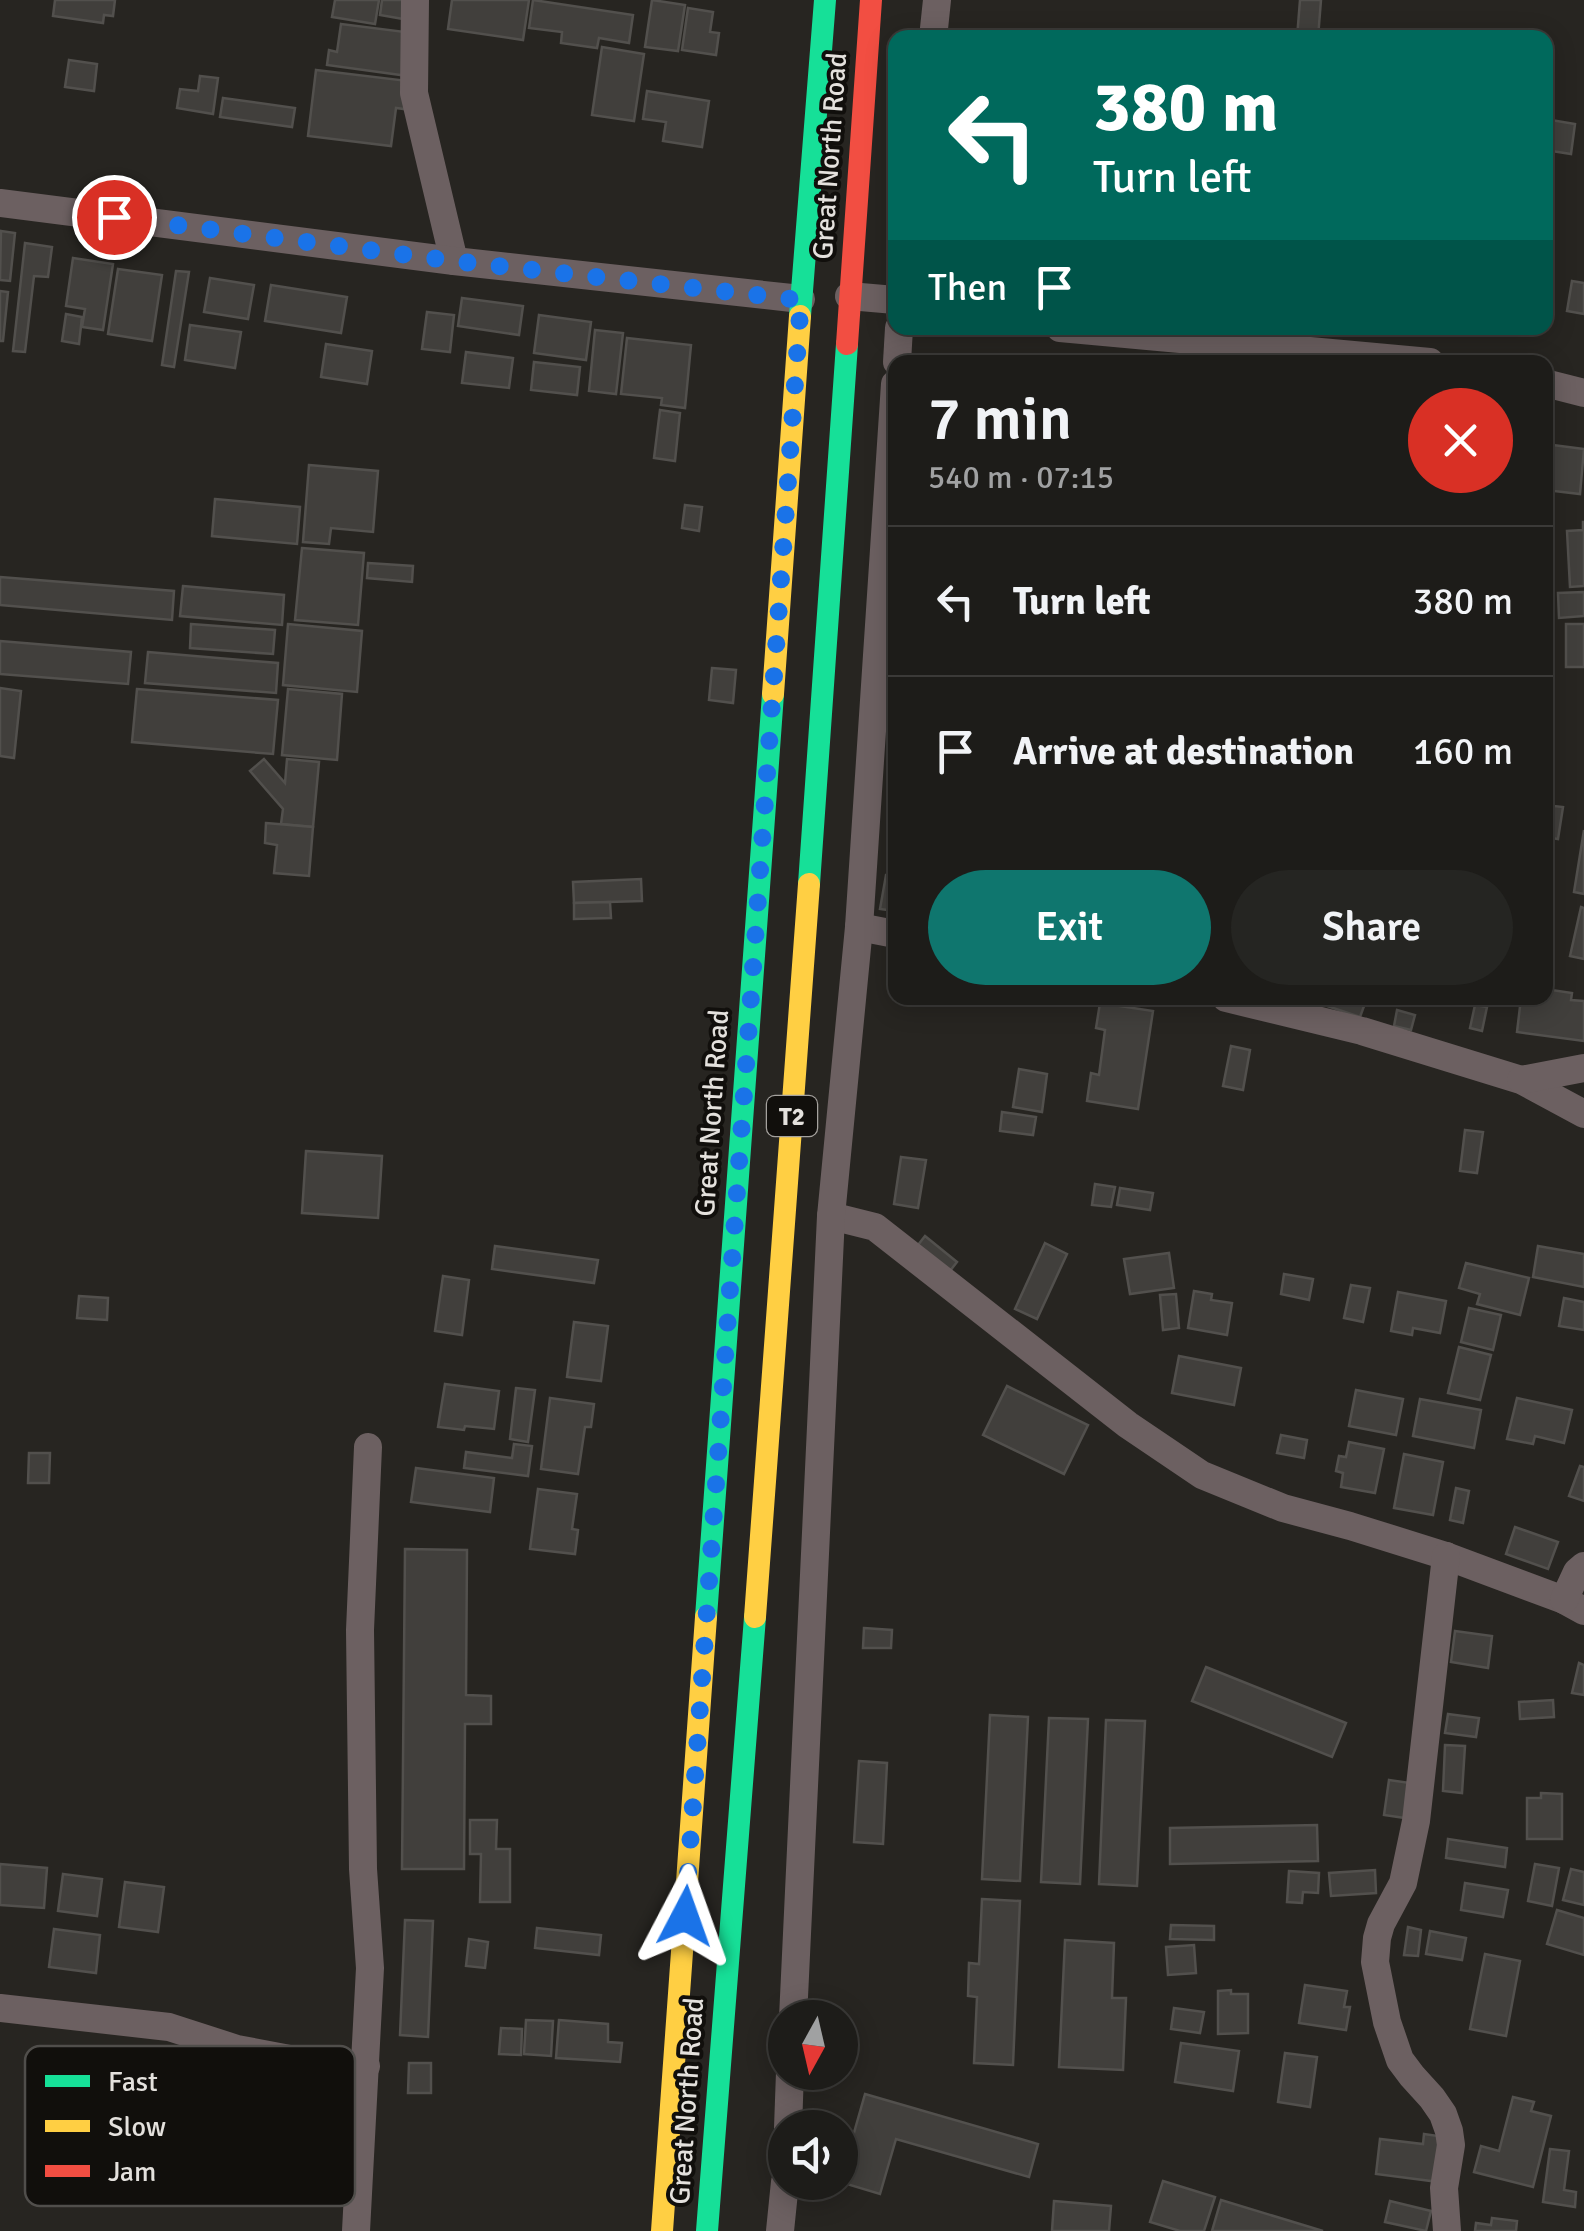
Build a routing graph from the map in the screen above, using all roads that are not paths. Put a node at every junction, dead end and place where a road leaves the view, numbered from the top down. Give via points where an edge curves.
1 (416, 0) edge
2 (825, 0) edge
3 (871, 0) edge
4 (937, 0) edge
5 (933, 30) edge
6 (0, 203) edge
7 (454, 261) junction
8 (849, 296) junction
9 (888, 299) edge
10 (801, 300) junction
11 (1136, 335) edge
12 (1354, 355) edge
13 (1553, 385) edge
14 (1584, 392) edge
15 (888, 533) edge
16 (859, 927) junction
17 (888, 933) edge
18 (1255, 1005) edge
19 (1584, 1068) edge
20 (1521, 1080) junction
21 (1584, 1114) edge
22 (831, 1216) junction
23 (368, 1446) dead end
24 (1446, 1556) junction
25 (1584, 1566) edge
26 (1574, 1605) edge
27 (794, 2000) edge
28 (0, 2008) edge
29 (228, 2046) edge
30 (355, 2065) edge
31 (366, 2066) junction
32 (783, 2200) edge
33 (356, 2231) edge
34 (662, 2231) edge
35 (707, 2231) edge
36 (780, 2231) edge
37 (1447, 2231) edge

1 - 7 street via 414,93
2 - 10 main road, Great North Road / T2
3 - 8 main road, Great North Road / T2
4 - 5 street
6 - 7 street
7 - 10 street
8 - 9 street
8 - 35 main road, Great North Road / T2
10 - 34 main road, Great North Road / T2
11 - 12 street
13 - 14 street
15 - 16 street
16 - 17 street
16 - 22 street
18 - 20 street
19 - 20 street
20 - 21 street
22 - 24 street via 874,1228 1128,1425 1202,1474 1283,1508
22 - 27 street
23 - 31 street via 360,1630 362,1869 370,1968
24 - 26 street
24 - 37 street via 1414,1835 1403,1883 1381,1924 1375,1962 1400,2060 1449,2131
25 - 26 street via 1577,1572
28 - 29 street via 168,2027
30 - 31 street
31 - 33 street
32 - 36 street

